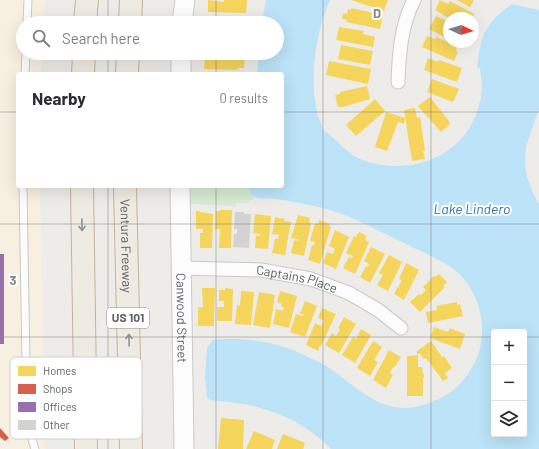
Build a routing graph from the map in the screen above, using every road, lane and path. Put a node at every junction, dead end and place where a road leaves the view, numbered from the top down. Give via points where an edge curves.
1 (28, 0) edge
2 (87, 0) edge
3 (131, 0) edge
4 (185, 0) edge
5 (414, 0) edge
6 (27, 16) edge
7 (86, 16) edge
8 (130, 16) edge
9 (183, 16) edge
10 (26, 60) edge
11 (84, 60) edge
12 (128, 60) edge
13 (181, 60) edge
14 (25, 72) edge
15 (83, 72) edge
16 (127, 72) edge
17 (181, 72) edge
18 (398, 82) dead end
19 (23, 188) edge
20 (82, 188) edge
21 (125, 188) edge
22 (180, 188) edge
23 (180, 268) junction
24 (402, 328) dead end
25 (26, 357) edge
26 (85, 357) edge
27 (129, 357) edge
28 (32, 439) edge
29 (86, 439) edge
30 (131, 439) edge
31 (35, 449) edge
32 (86, 449) edge
33 (131, 449) edge
34 (184, 449) edge

1 - 6 lane
2 - 7 highway
3 - 8 highway
4 - 9 street
5 - 18 street via 402,35
10 - 14 lane
11 - 15 highway
12 - 16 highway
13 - 17 street
19 - 25 lane
20 -> 26 highway
27 -> 21 highway, Ventura Freeway / US 101
22 - 23 street, Canwood Street
23 - 24 street, Captains Place via 261,270 311,279 349,293
23 - 34 street, Canwood Street
28 - 31 lane
29 -> 32 highway
33 -> 30 highway, Ventura Freeway / US 101

